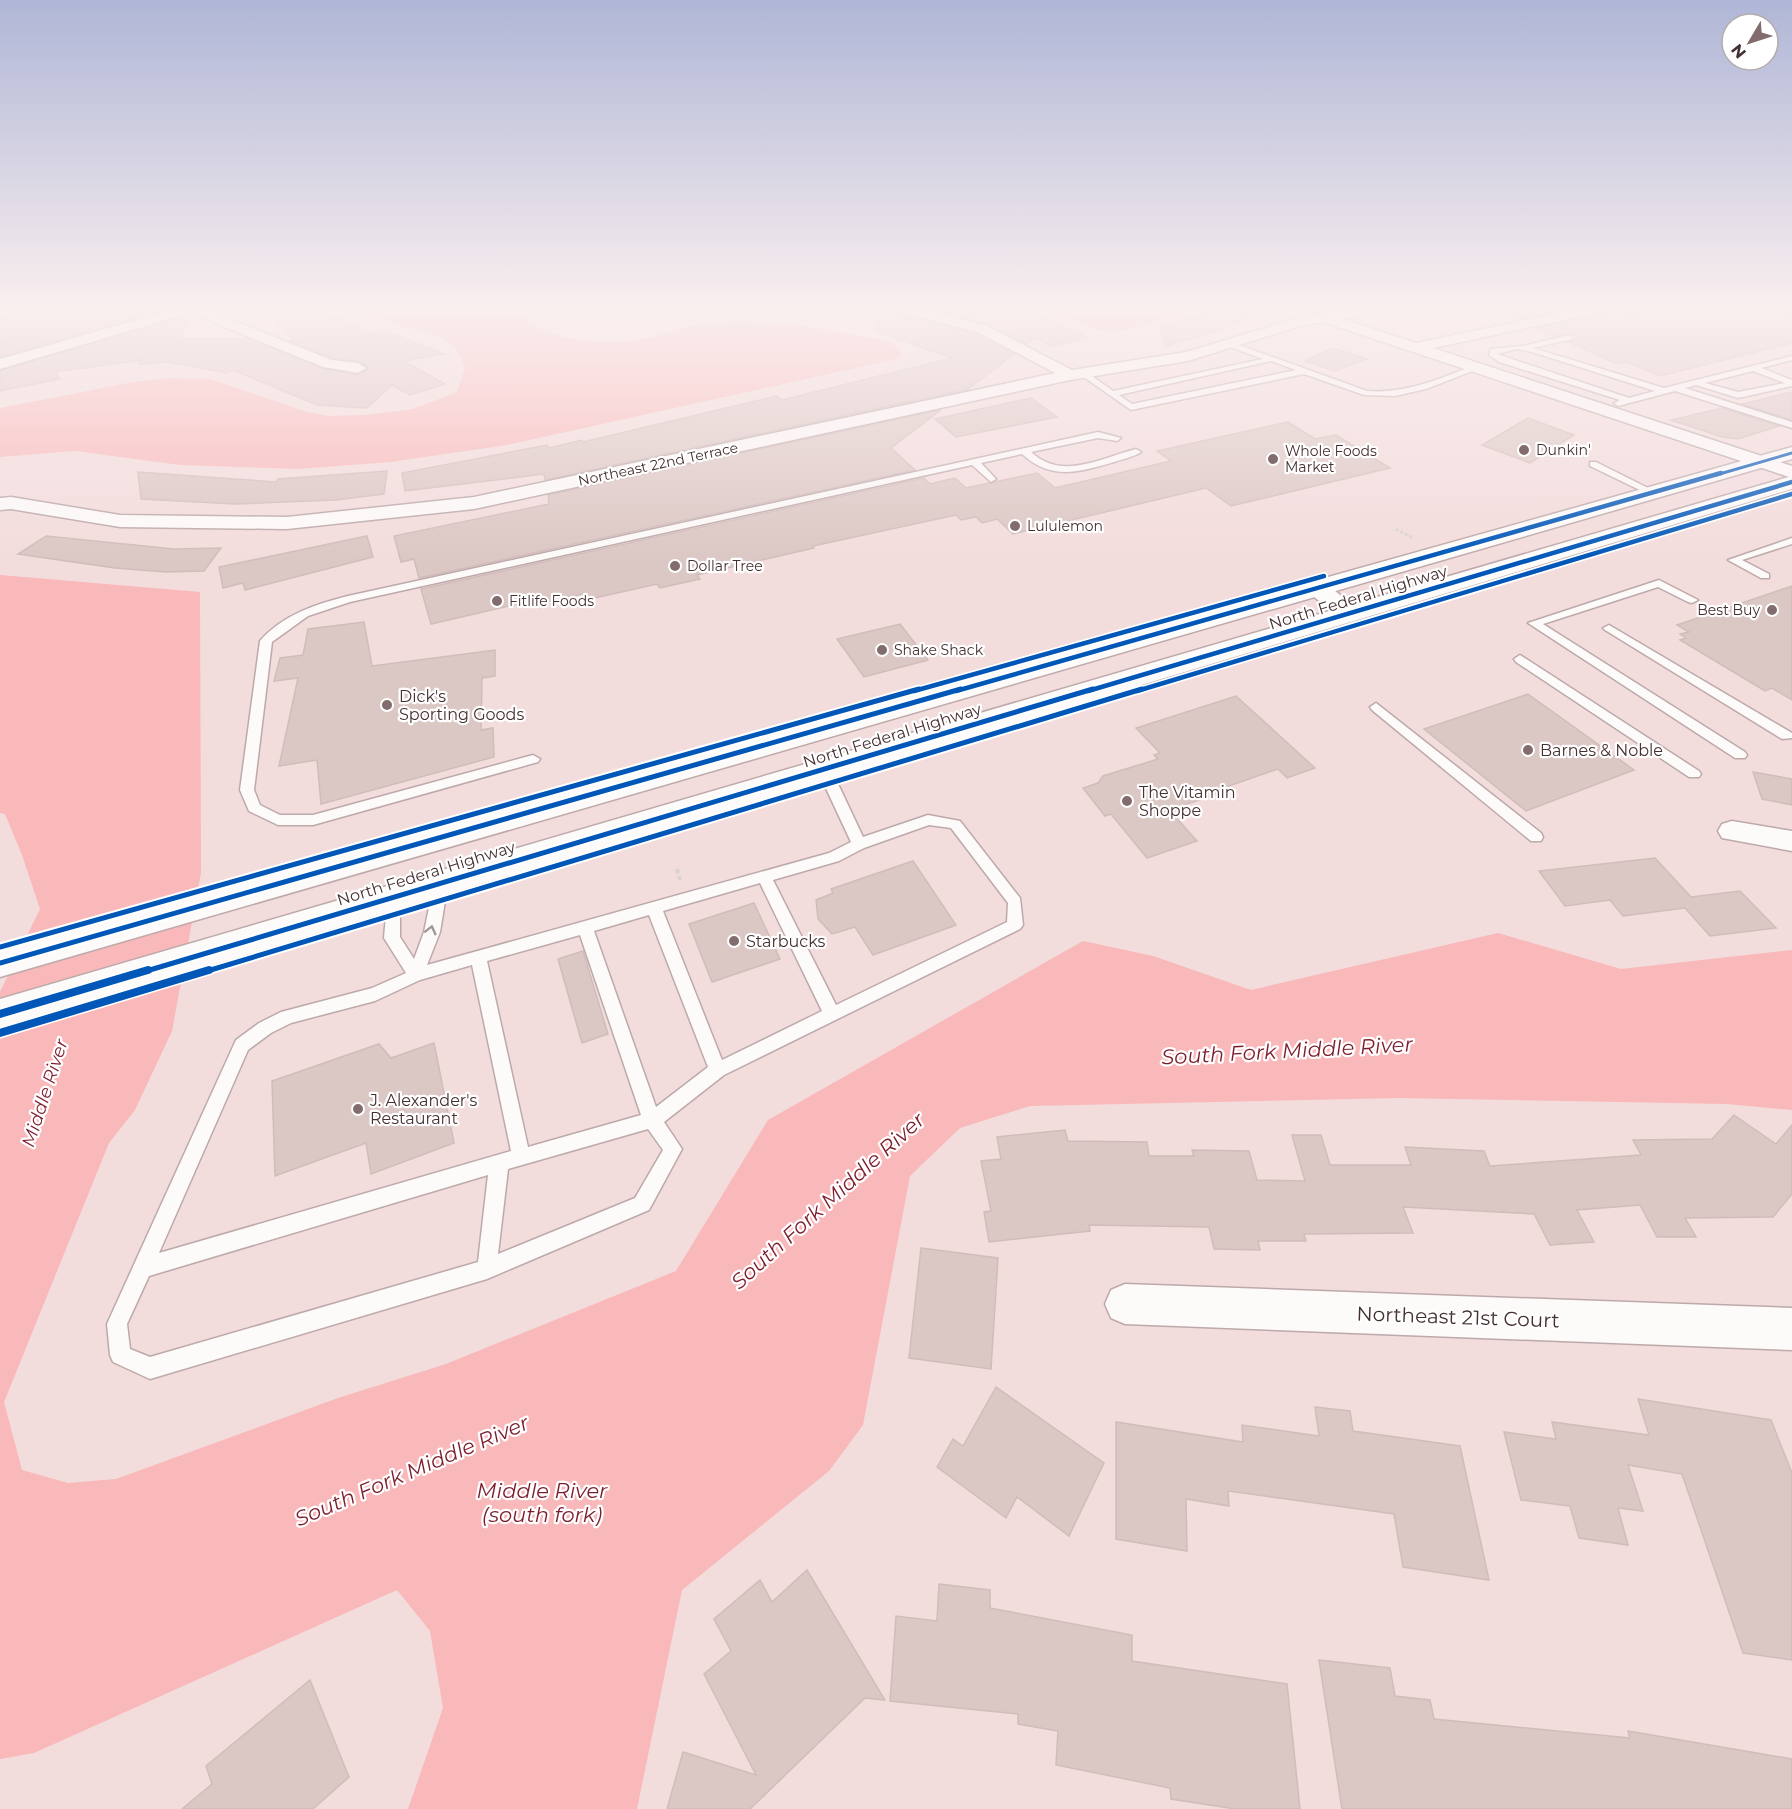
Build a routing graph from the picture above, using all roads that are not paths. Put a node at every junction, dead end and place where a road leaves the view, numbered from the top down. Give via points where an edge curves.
1 (990, 392) edge
2 (1109, 392) edge
3 (1119, 392) edge
4 (1201, 392) edge
5 (1365, 392) edge
6 (1390, 392) edge
7 (1550, 392) edge
8 (1605, 392) edge
9 (1658, 392) edge
10 (1689, 392) edge
11 (1729, 392) edge
12 (1750, 392) edge
13 (1112, 394) junction
14 (1628, 400) junction
15 (1597, 408) junction
16 (1792, 425) edge
17 (1117, 438) dead end
18 (1024, 451) junction
19 (1136, 452) dead end
20 (1792, 453) edge
21 (974, 462) junction
22 (1761, 462) junction
23 (1593, 464) dead end
24 (1792, 472) edge
25 (992, 479) dead end
26 (1792, 482) edge
27 (1653, 493) junction
28 (0, 504) edge
29 (1792, 541) edge
30 (1765, 576) dead end
31 (1317, 588) junction
32 (1692, 600) dead end
33 (1350, 614) junction
34 (1609, 628) dead end
35 (1520, 658) dead end
36 (1376, 707) dead end
37 (1787, 736) dead end
38 (1740, 755) dead end
39 (533, 759) dead end
40 (824, 770) junction
41 (1694, 774) dead end
42 (483, 826) junction
43 (1732, 831) dead end
44 (1536, 837) dead end
45 (1792, 841) edge
46 (859, 844) junction
47 (764, 876) junction
48 (441, 883) junction
49 (393, 897) junction
50 (654, 908) junction
51 (585, 927) junction
52 (478, 958) junction
53 (0, 963) edge
54 (416, 975) junction
55 (0, 1014) edge
56 (832, 1014) junction
57 (718, 1070) junction
58 (652, 1120) junction
59 (521, 1157) junction
60 (499, 1163) junction
61 (142, 1268) junction
62 (487, 1269) junction
63 (1125, 1305) dead end
64 (1792, 1329) edge

1 - 28 street, Northeast 22nd Terrace via 474,503 287,523 120,521
2 - 13 lane
3 - 13 lane
4 - 13 lane via 1131,407
5 - 6 lane
7 - 15 street
8 - 14 lane
9 - 14 lane
10 - 16 lane
11 - 12 lane
14 - 15 lane
15 - 22 street
17 - 18 lane via 1098,435
18 - 19 lane via 1041,465 1055,469
18 - 21 lane
20 - 22 main road, North Federal Highway
21 - 25 lane
21 - 39 lane via 348,599 289,620 266,641 247,790 254,808 278,820 313,820
22 - 24 street
22 - 27 main road, North Federal Highway
23 - 27 lane
26 - 33 main road, North Federal Highway
27 - 31 main road, North Federal Highway
29 - 30 lane via 1733,560
31 - 33 street
31 - 42 main road, North Federal Highway
32 - 38 lane via 1659,583 1534,623
33 - 40 main road, North Federal Highway
34 - 37 lane
35 - 41 lane
36 - 44 lane
40 - 46 lane
40 - 48 main road, North Federal Highway
42 - 49 main road via 430,854 407,873
42 - 53 main road, North Federal Highway
43 - 45 street
46 - 47 lane via 834,857
46 - 56 lane via 928,820 955,824 1015,902 1015,925
47 - 50 lane
47 - 56 lane
48 - 49 main road, North Federal Highway
54 -> 48 lane via 432,932
49 - 54 lane via 392,938
49 - 55 main road, North Federal Highway
50 - 51 lane
50 - 57 lane
51 - 52 lane
51 - 58 lane
52 - 54 lane
52 - 59 lane
54 - 61 lane via 375,994 287,1017 242,1046
56 - 57 lane
57 - 58 lane
58 - 59 lane
58 - 62 lane via 673,1149 642,1204
59 - 60 lane
60 - 61 lane
60 - 62 lane
61 - 62 lane via 117,1324 120,1355 150,1368
63 - 64 street, Northeast 21st Court

